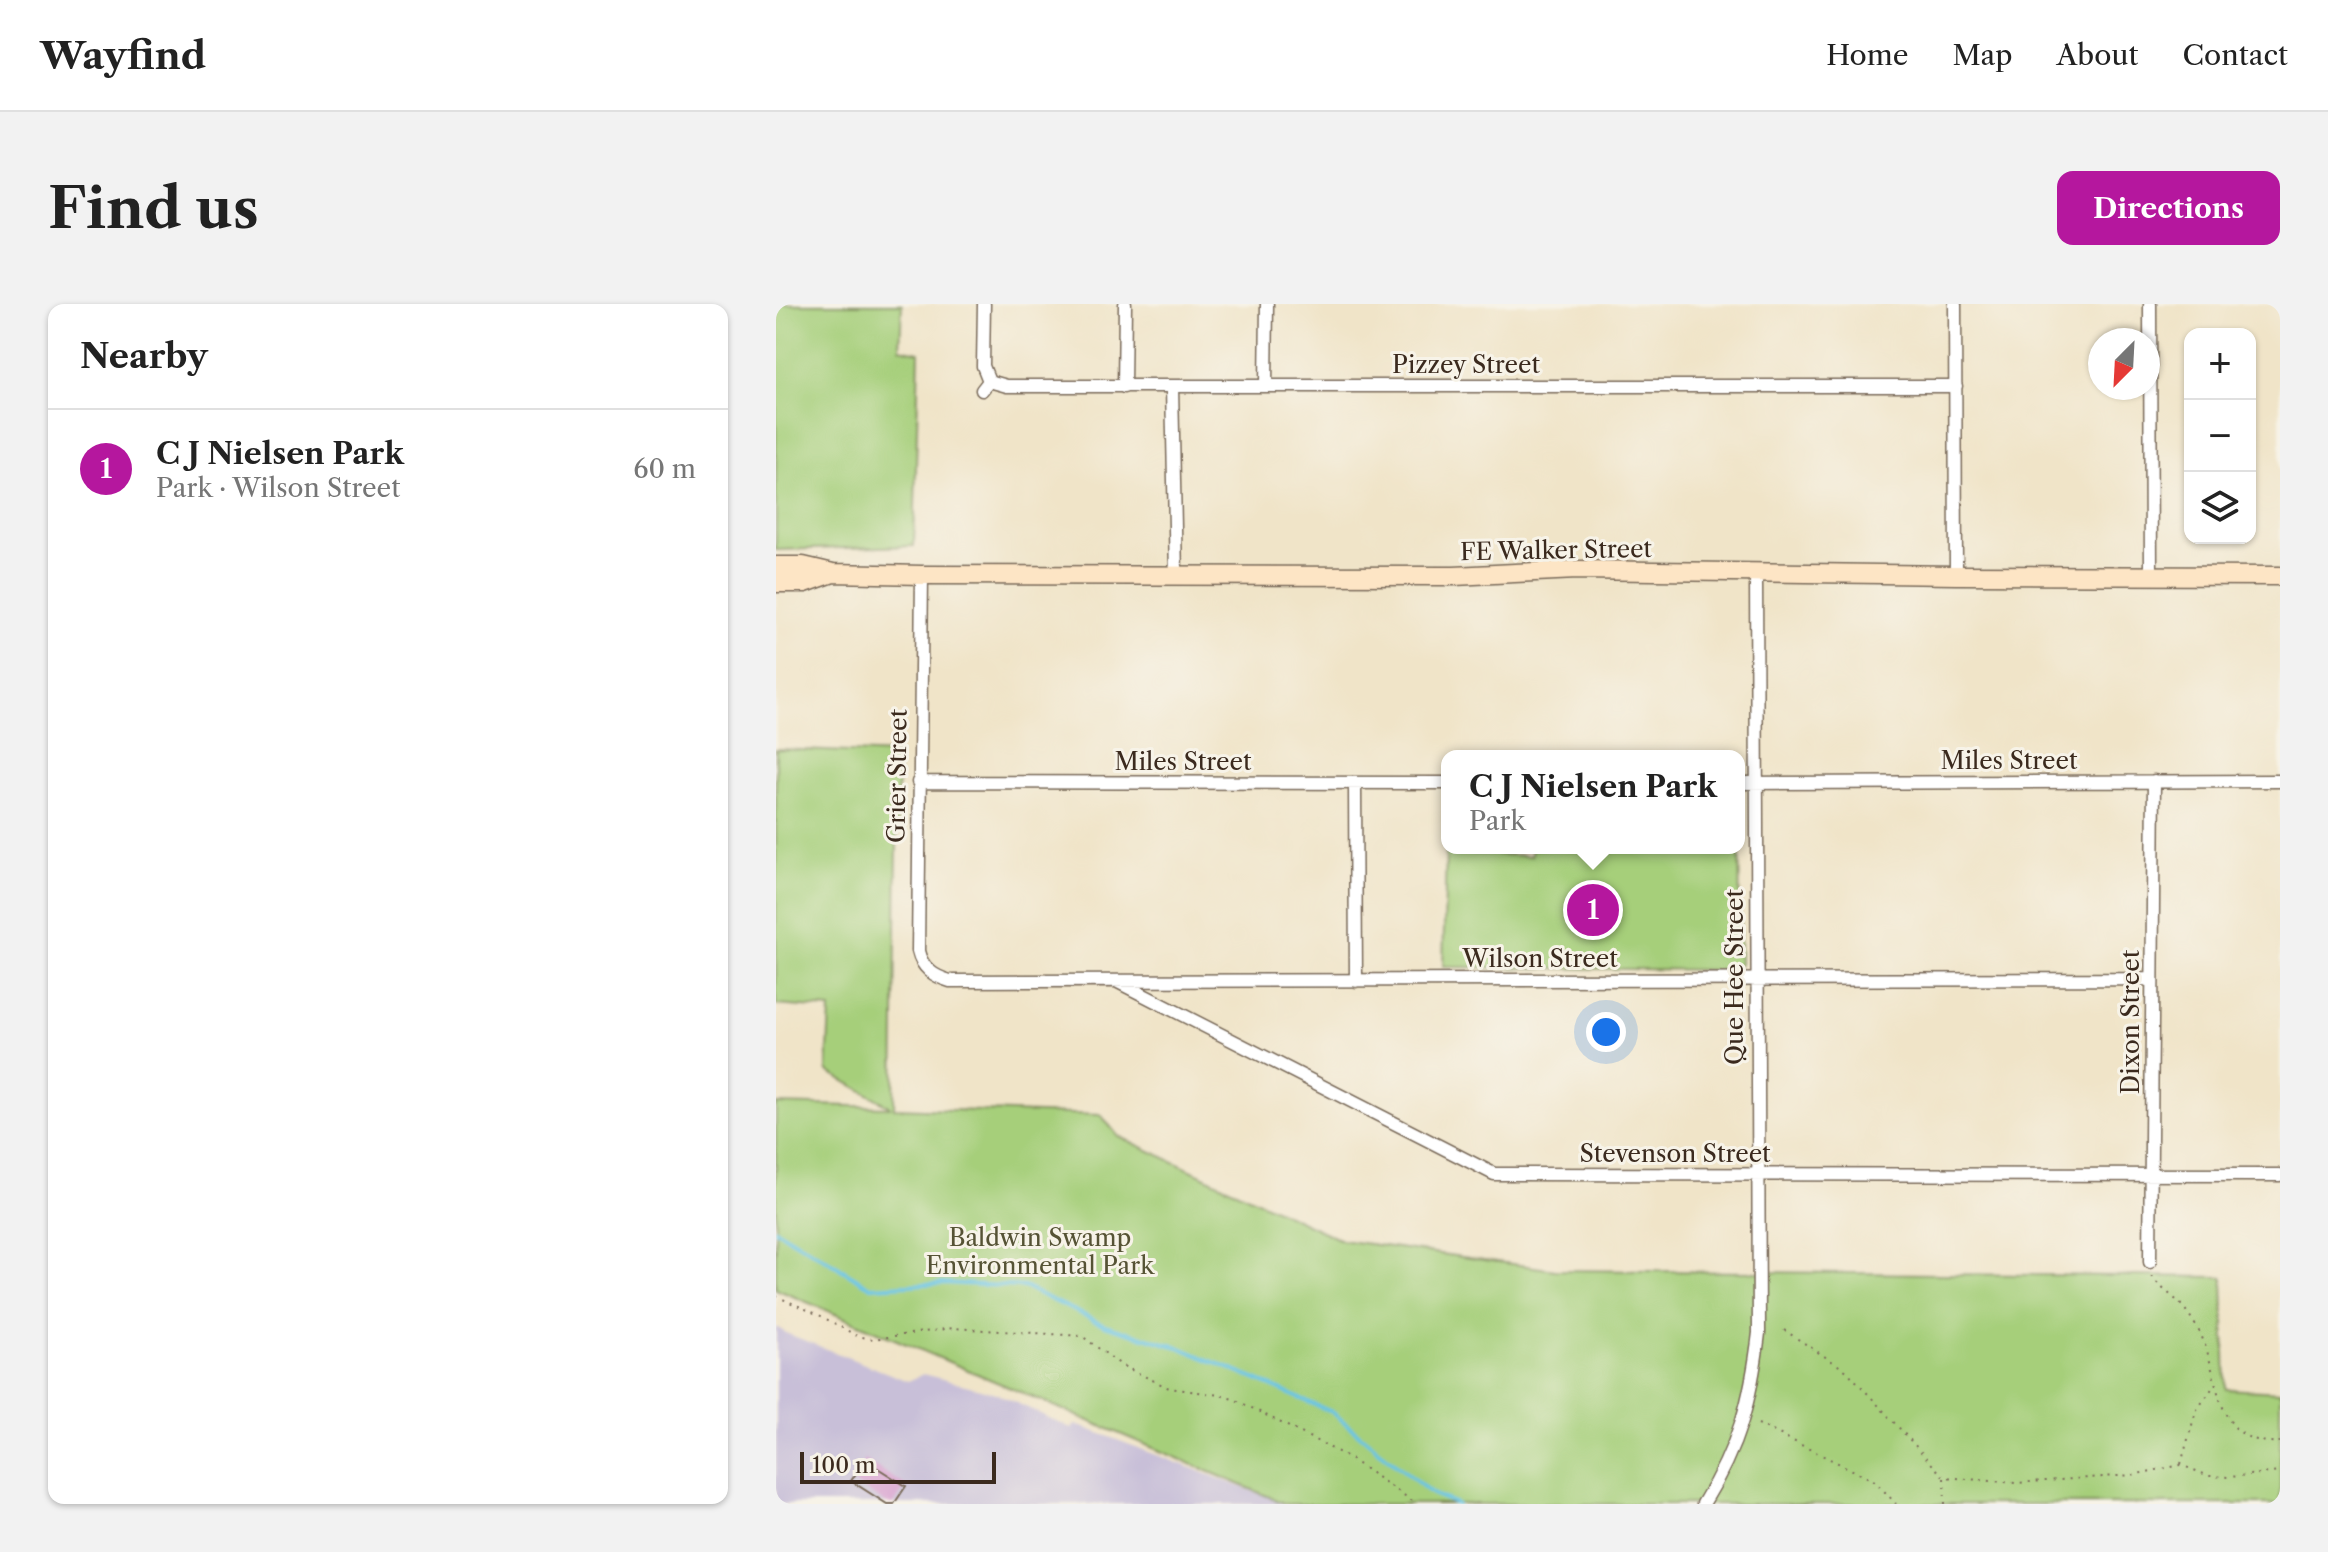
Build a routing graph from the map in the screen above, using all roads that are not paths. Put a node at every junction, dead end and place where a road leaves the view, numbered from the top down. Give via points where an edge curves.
1 (984, 304) edge
2 (1125, 304) edge
3 (1267, 304) edge
4 (1955, 304) edge
5 (2150, 304) edge
6 (1266, 386) junction
7 (1956, 386) junction
8 (1124, 387) junction
9 (1172, 387) junction
10 (776, 566) edge
11 (833, 573) junction
12 (1756, 573) junction
13 (922, 575) junction
14 (1176, 575) junction
15 (1956, 575) junction
16 (2151, 576) junction
17 (2280, 576) edge
18 (776, 583) edge
19 (2154, 781) junction
20 (2280, 781) edge
21 (918, 782) junction
22 (1355, 783) junction
23 (1441, 783) edge
24 (1745, 783) edge
25 (1756, 783) junction
26 (932, 973) joint
27 (1756, 979) junction
28 (2151, 979) junction
29 (1116, 981) junction
30 (1356, 981) junction
31 (1757, 1175) junction
32 (2151, 1175) junction
33 (2280, 1175) edge
34 (2150, 1262) road end
35 (1703, 1504) edge

1 - 8 street, Pizzey Street via 986,386
2 - 8 street
3 - 6 street
4 - 7 street
5 - 16 street
6 - 7 street, Pizzey Street
6 - 9 street, Pizzey Street
7 - 15 street
8 - 9 street, Pizzey Street
9 - 14 street
10 - 11 main road, FE Walker Street
11 - 13 main road, FE Walker Street
11 - 18 main road, FE Walker Street via 805,583
12 - 14 main road, FE Walker Street
12 - 15 main road, FE Walker Street
12 - 25 street, Que Hee Street
13 - 14 main road, FE Walker Street
13 - 21 street, Grier Street
15 - 16 main road, FE Walker Street
16 - 17 main road, FE Walker Street
19 - 20 street, Miles Street
19 - 25 street, Miles Street
19 - 28 street, Dixon Street
21 - 22 street, Miles Street
21 - 26 street, Grier Street via 918,951
22 - 23 street, Miles Street
22 - 30 street
24 - 25 street, Miles Street
25 - 27 street, Que Hee Street
26 - 29 street, Wilson Street via 950,981
27 - 28 street, Wilson Street
27 - 30 street, Wilson Street
27 - 31 street, Que Hee Street
28 - 32 street, Dixon Street
29 - 30 street, Wilson Street
29 - 31 street, Stevenson Street via 1494,1174
31 - 32 street, Stevenson Street
31 - 35 street, Que Hee Street via 1755,1370 1742,1427
32 - 33 street, Stevenson Street
32 - 34 street, Dixon Street

